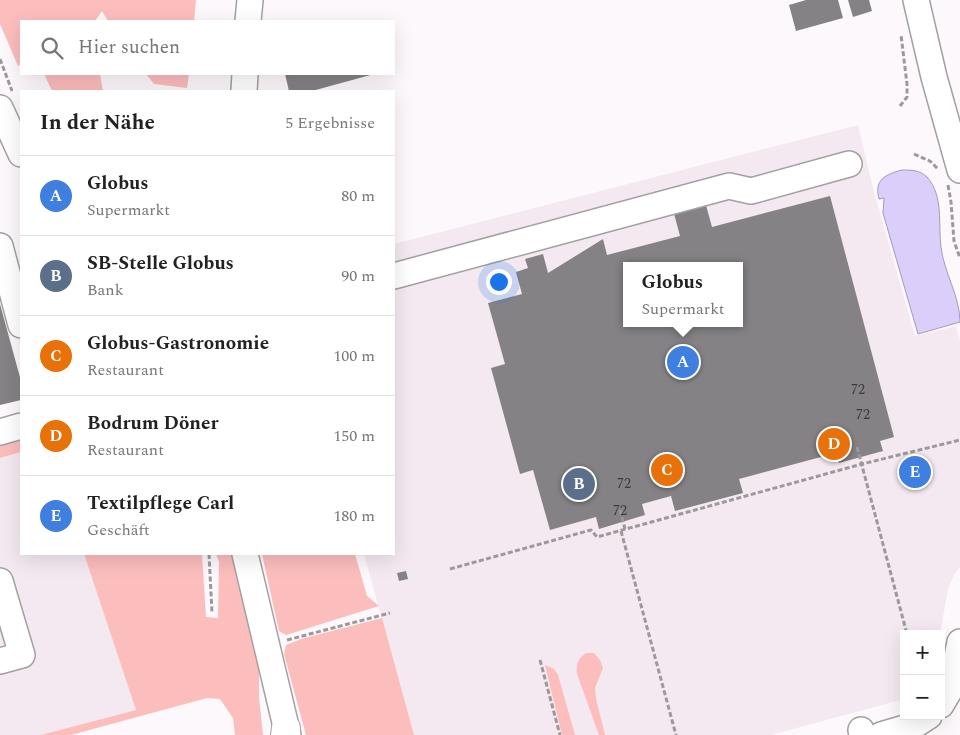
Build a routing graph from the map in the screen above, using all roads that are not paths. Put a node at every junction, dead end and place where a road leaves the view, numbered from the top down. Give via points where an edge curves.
1 (250, 0) edge
2 (916, 0) edge
3 (248, 20) edge
4 (245, 75) edge
5 (244, 90) edge
6 (7, 101) edge
7 (20, 150) edge
8 (849, 164) dead end
9 (949, 175) edge
10 (0, 246) edge
11 (395, 276) edge
12 (20, 321) edge
13 (20, 426) edge
14 (0, 432) edge
15 (245, 555) edge
16 (0, 581) edge
17 (960, 642) edge
18 (0, 661) edge
19 (951, 697) edge
20 (924, 720) edge
21 (906, 731) edge
22 (286, 733) edge
23 (868, 733) edge

1 - 3 street
2 - 9 street via 934,77
4 - 5 street
6 - 7 street
8 - 11 street via 751,191 729,186
10 - 12 street
13 - 14 street
15 - 22 street
16 - 18 street via 22,655
17 - 19 street
20 - 21 street
21 - 23 street

